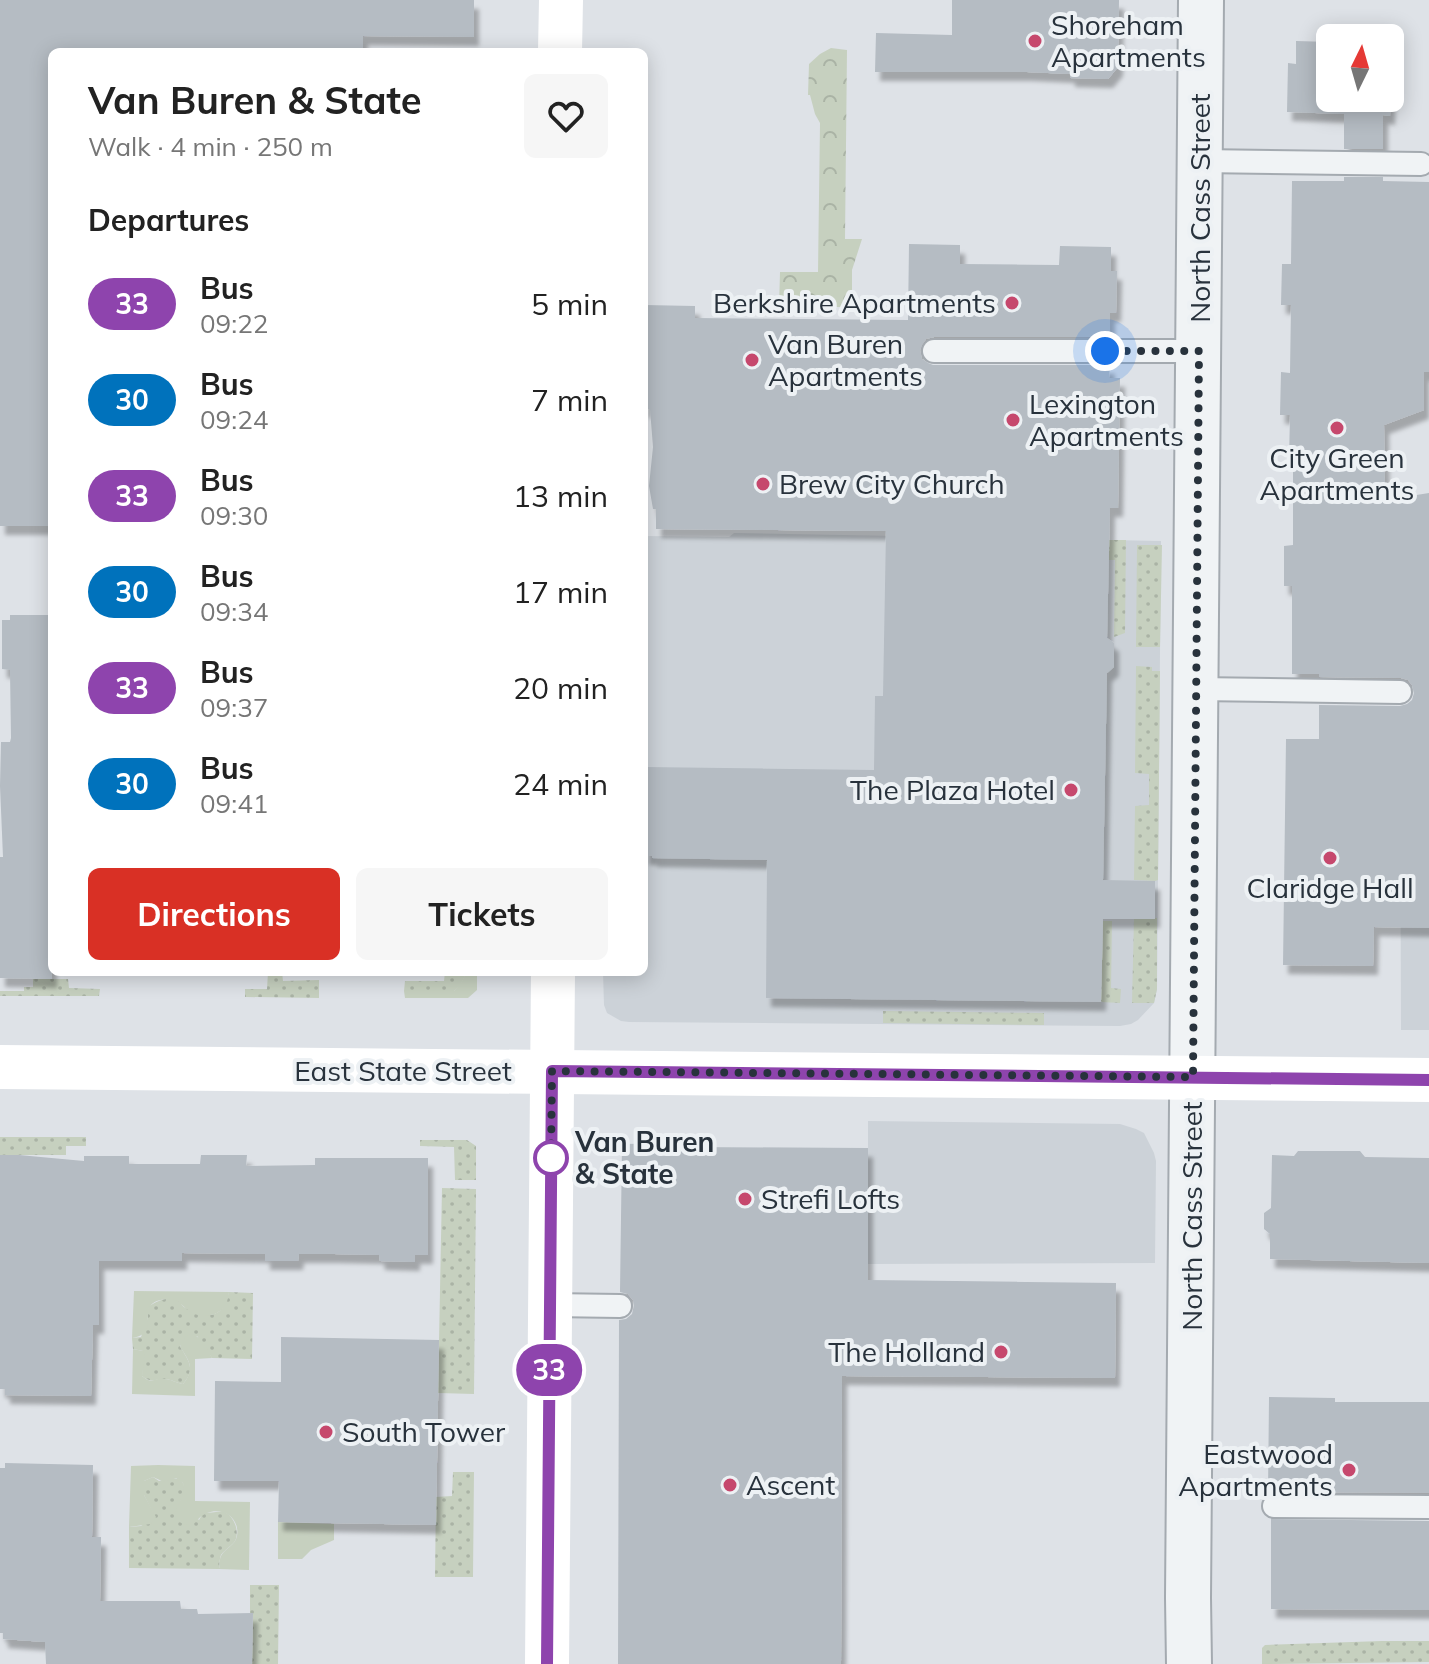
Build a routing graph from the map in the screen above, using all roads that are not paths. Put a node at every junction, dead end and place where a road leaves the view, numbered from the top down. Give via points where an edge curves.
1 (561, 0) edge
2 (1201, 0) edge
3 (560, 48) edge
4 (1200, 161) junction
5 (1421, 164) dead end
6 (934, 351) dead end
7 (1199, 351) junction
8 (1196, 689) junction
9 (1400, 692) dead end
10 (553, 976) edge
11 (0, 1067) edge
12 (552, 1071) junction
13 (1193, 1077) junction
14 (1429, 1080) edge
15 (550, 1305) junction
16 (620, 1306) dead end
17 (1274, 1506) dead end
18 (1429, 1507) edge
19 (547, 1664) edge
20 (1189, 1664) edge

1 - 3 main road
2 - 4 street, North Cass Street
4 - 5 lane
4 - 7 street, North Cass Street
6 - 7 lane
7 - 8 street, North Cass Street
8 - 9 lane
8 - 13 street, North Cass Street
10 - 12 main road
11 - 12 main road, East State Street
12 - 13 main road, East State Street
12 - 15 main road
13 - 14 main road, East State Street
13 - 20 street, North Cass Street
15 - 16 lane
15 - 19 main road
17 - 18 lane

